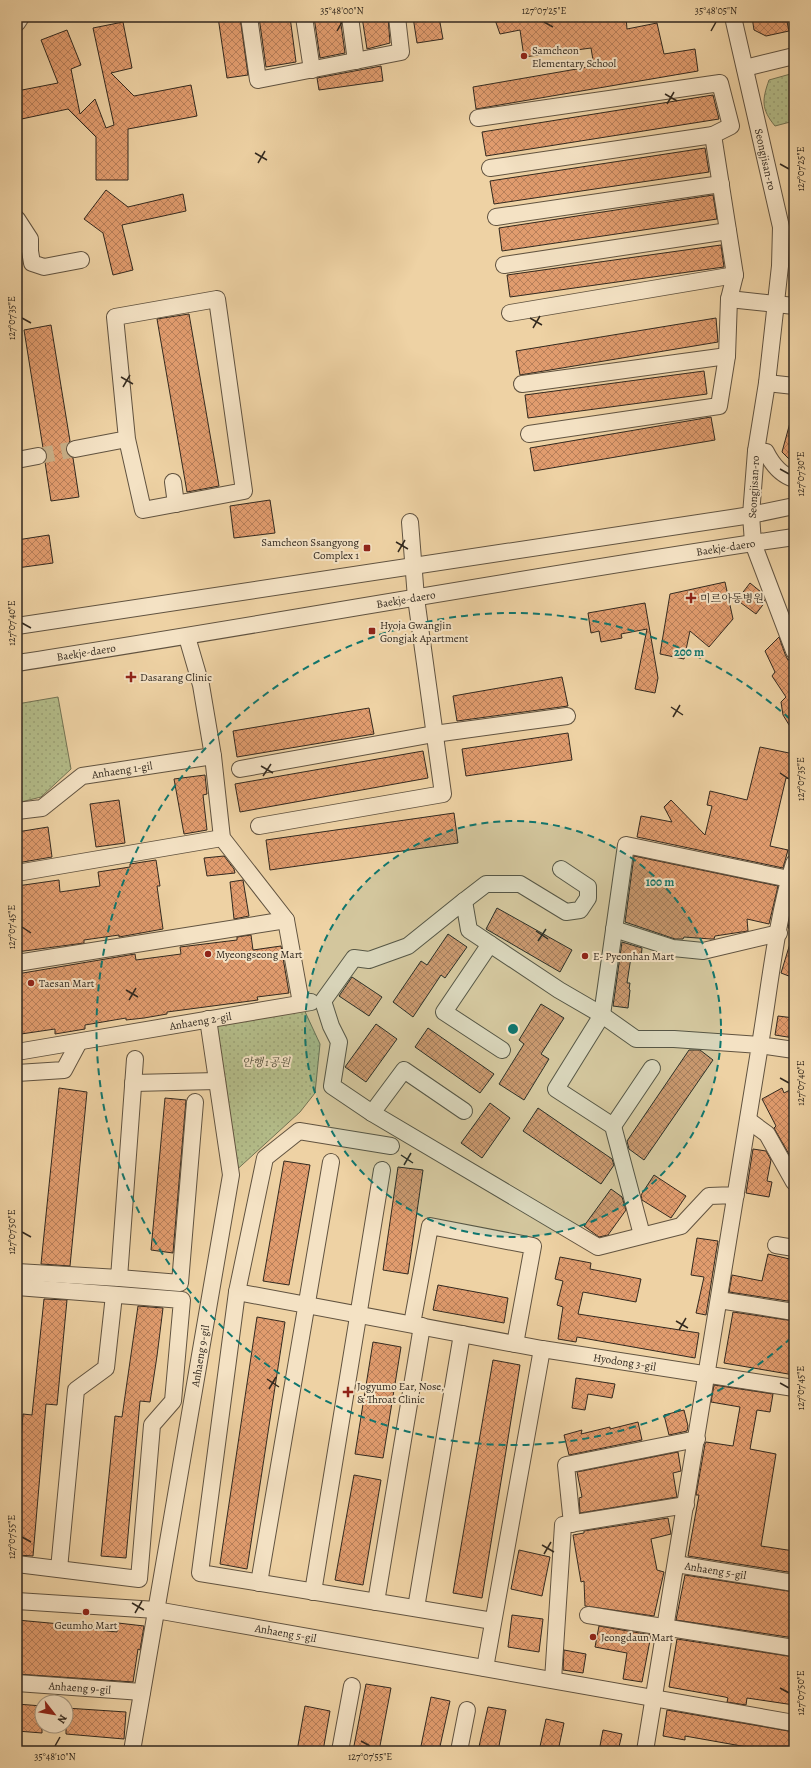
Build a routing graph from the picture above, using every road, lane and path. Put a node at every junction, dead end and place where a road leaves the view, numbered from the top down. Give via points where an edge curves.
1 (21, 17) edge
2 (248, 17) edge
3 (304, 17) edge
4 (350, 17) edge
5 (397, 17) edge
6 (733, 17) edge
7 (17, 23) edge
8 (794, 56) edge
9 (356, 61) junction
10 (744, 68) junction
11 (312, 70) junction
12 (478, 118) dead end
13 (713, 135) junction
14 (490, 168) dead end
15 (720, 184) junction
16 (496, 217) dead end
17 (17, 219) edge
18 (728, 231) junction
19 (81, 260) dead end
20 (504, 265) dead end
21 (735, 275) junction
22 (729, 299) junction
23 (775, 304) junction
24 (794, 306) edge
25 (510, 313) dead end
26 (727, 356) junction
27 (767, 383) junction
28 (522, 384) dead end
29 (794, 386) edge
30 (529, 434) dead end
31 (127, 439) junction
32 (75, 449) tunnel mouth
33 (756, 451) junction
34 (38, 456) tunnel mouth
35 (17, 460) edge
36 (794, 479) edge
37 (173, 482) dead end
38 (176, 504) junction
39 (794, 506) edge
40 (751, 515) junction
41 (410, 522) dead end
42 (794, 538) edge
43 (753, 543) junction
44 (413, 566) junction
45 (416, 598) junction
46 (17, 626) edge
47 (187, 637) junction
48 (794, 651) edge
49 (17, 663) edge
50 (567, 716) dead end
51 (434, 734) junction
52 (213, 756) junction
53 (240, 769) dead end
54 (17, 811) edge
55 (259, 826) dead end
56 (222, 838) junction
57 (794, 863) edge
58 (561, 869) dead end
59 (17, 873) edge
60 (789, 879) junction
61 (464, 901) junction
62 (286, 920) junction
63 (614, 929) junction
64 (779, 933) junction
65 (490, 944) junction
66 (17, 963) edge
67 (323, 1001) junction
68 (301, 1003) junction
69 (602, 1015) junction
70 (208, 1020) junction
71 (79, 1042) junction
72 (760, 1045) junction
73 (502, 1050) dead end
74 (794, 1050) edge
75 (17, 1052) edge
76 (135, 1059) dead end
77 (652, 1068) dead end
78 (17, 1073) edge
79 (217, 1080) junction
80 (133, 1083) junction
81 (196, 1102) dead end
82 (464, 1111) dead end
83 (372, 1113) junction
84 (748, 1120) junction
85 (613, 1126) junction
86 (390, 1146) dead end
87 (331, 1162) dead end
88 (382, 1170) dead end
89 (794, 1182) edge
90 (736, 1195) junction
91 (642, 1235) junction
92 (776, 1245) dead end
93 (794, 1248) edge
94 (17, 1272) edge
95 (119, 1278) junction
96 (17, 1287) edge
97 (237, 1292) junction
98 (114, 1295) junction
99 (719, 1300) junction
100 (306, 1304) junction
101 (794, 1312) edge
102 (359, 1314) junction
103 (417, 1325) junction
104 (462, 1334) junction
105 (515, 1344) junction
106 (542, 1349) junction
107 (707, 1375) junction
108 (794, 1388) edge
109 (697, 1439) junction
110 (686, 1505) junction
111 (572, 1524) junction
112 (17, 1564) edge
113 (676, 1564) junction
114 (59, 1569) junction
115 (259, 1583) junction
116 (794, 1583) edge
117 (313, 1592) junction
118 (17, 1601) edge
119 (376, 1602) junction
120 (416, 1608) junction
121 (156, 1610) junction
122 (588, 1615) dead end
123 (493, 1621) junction
124 (665, 1627) junction
125 (794, 1648) edge
126 (485, 1668) junction
127 (552, 1680) junction
128 (17, 1682) edge
129 (352, 1686) dead end
130 (142, 1692) junction
131 (654, 1698) junction
132 (467, 1710) dead end
133 (794, 1722) edge
134 (132, 1751) edge
135 (340, 1751) edge
136 (459, 1751) edge
137 (645, 1751) edge

1 - 7 street
2 - 11 street via 258,80
3 - 11 street
4 - 9 street
5 - 9 street via 401,52
6 - 10 street, Seongjisan-ro
8 - 10 street
9 - 11 street
10 - 23 street, Seongjisan-ro via 781,227
12 - 13 street via 720,83 731,126
13 - 14 street
13 - 15 street
15 - 16 street
15 - 18 street
17 - 19 street via 30,239 32,263 44,267
18 - 20 street
18 - 21 street
21 - 22 street
21 - 25 street
22 - 23 street
22 - 26 street
23 - 24 street
23 - 27 street, Seongjisan-ro
26 - 28 street
26 - 30 street via 719,406
27 - 29 street
27 - 33 street, Seongjisan-ro
31 - 32 street
31 - 38 street via 142,510
31 - 38 street via 115,317 216,299 244,491
33 - 36 street via 766,452 771,463 789,478
33 - 40 street, Seongjisan-ro
34 - 35 street
37 - 38 street
39 - 40 street
40 - 43 street, Seongjisan-ro
40 - 44 street
41 - 44 street
42 - 43 street, Baekje-daero
43 - 45 street, Baekje-daero
43 - 48 street, Seongjisan-ro
44 - 45 street
44 - 46 street
45 - 47 street, Baekje-daero
45 - 51 street
47 - 49 street, Baekje-daero
47 - 52 street via 201,685
50 - 51 street
51 - 53 street
51 - 55 street via 442,794
52 - 54 street, Anhaeng 1-gil via 82,776 42,808
52 - 56 street
56 - 59 street
56 - 62 street
57 - 60 street
58 - 61 street via 588,887 588,898 580,910 566,912 520,884 486,884
60 - 63 street via 626,845
60 - 64 street
61 - 65 street via 469,930
61 - 67 street via 408,946 369,960 354,958
62 - 66 street
62 - 68 street
63 - 64 street via 674,948 703,951
63 - 69 street
64 - 72 street
65 - 69 street
65 - 73 street via 444,1012
67 - 68 street, Anhaeng 2-gil
67 - 83 street via 339,1042 332,1086
68 - 70 street, Anhaeng 2-gil
69 - 72 street via 636,1039
69 - 85 street via 556,1089
70 - 71 street, Anhaeng 2-gil
70 - 79 street, Anhaeng 9-gil
71 - 75 street, Anhaeng 2-gil
71 - 78 street via 64,1070
72 - 74 street
72 - 84 street
76 - 80 street
77 - 85 street
79 - 80 street
79 - 121 street, Anhaeng 9-gil via 231,1175
80 - 95 street
81 - 95 street via 180,1283
82 - 83 street via 404,1070
83 - 91 street via 598,1247
84 - 89 street via 767,1134
84 - 90 street
85 - 91 street
86 - 97 street via 299,1130 265,1158
87 - 100 street
88 - 102 street
90 - 91 street via 709,1196 681,1226
90 - 99 street
92 - 93 street
94 - 95 street
96 - 98 street
97 - 100 street, Hyodong 3-gil
97 - 115 street via 200,1573
98 - 114 street via 106,1368 76,1390
98 - 114 street via 182,1300 173,1401 152,1425 139,1579
99 - 101 street
99 - 107 street
100 - 102 street, Hyodong 3-gil
100 - 115 street
102 - 103 street, Hyodong 3-gil
102 - 117 street
103 - 104 street, Hyodong 3-gil
103 - 105 street via 430,1226 534,1246
103 - 119 street
104 - 105 street, Hyodong 3-gil
104 - 120 street
105 - 106 street, Hyodong 3-gil
106 - 107 street, Hyodong 3-gil
106 - 123 street
107 - 108 street, Hyodong 3-gil
107 - 109 street
109 - 110 street
109 - 111 street via 566,1465
110 - 111 street
110 - 113 street
111 - 127 street via 563,1525
112 - 114 street
113 - 116 street, Anhaeng 5-gil
113 - 124 street, Anhaeng 5-gil
115 - 117 street
117 - 119 street
118 - 121 street, Anhaeng 5-gil
119 - 120 street
120 - 123 street
121 - 126 street, Anhaeng 5-gil
121 - 130 street, Anhaeng 9-gil
122 - 124 street
123 - 126 street
124 - 125 street
124 - 131 street, Anhaeng 5-gil
126 - 127 street, Anhaeng 5-gil
127 - 131 street, Anhaeng 5-gil
128 - 130 street, Anhaeng 9-gil
129 - 135 street
130 - 134 street, Anhaeng 9-gil
131 - 133 street, Anhaeng 5-gil
131 - 137 street
132 - 136 street

